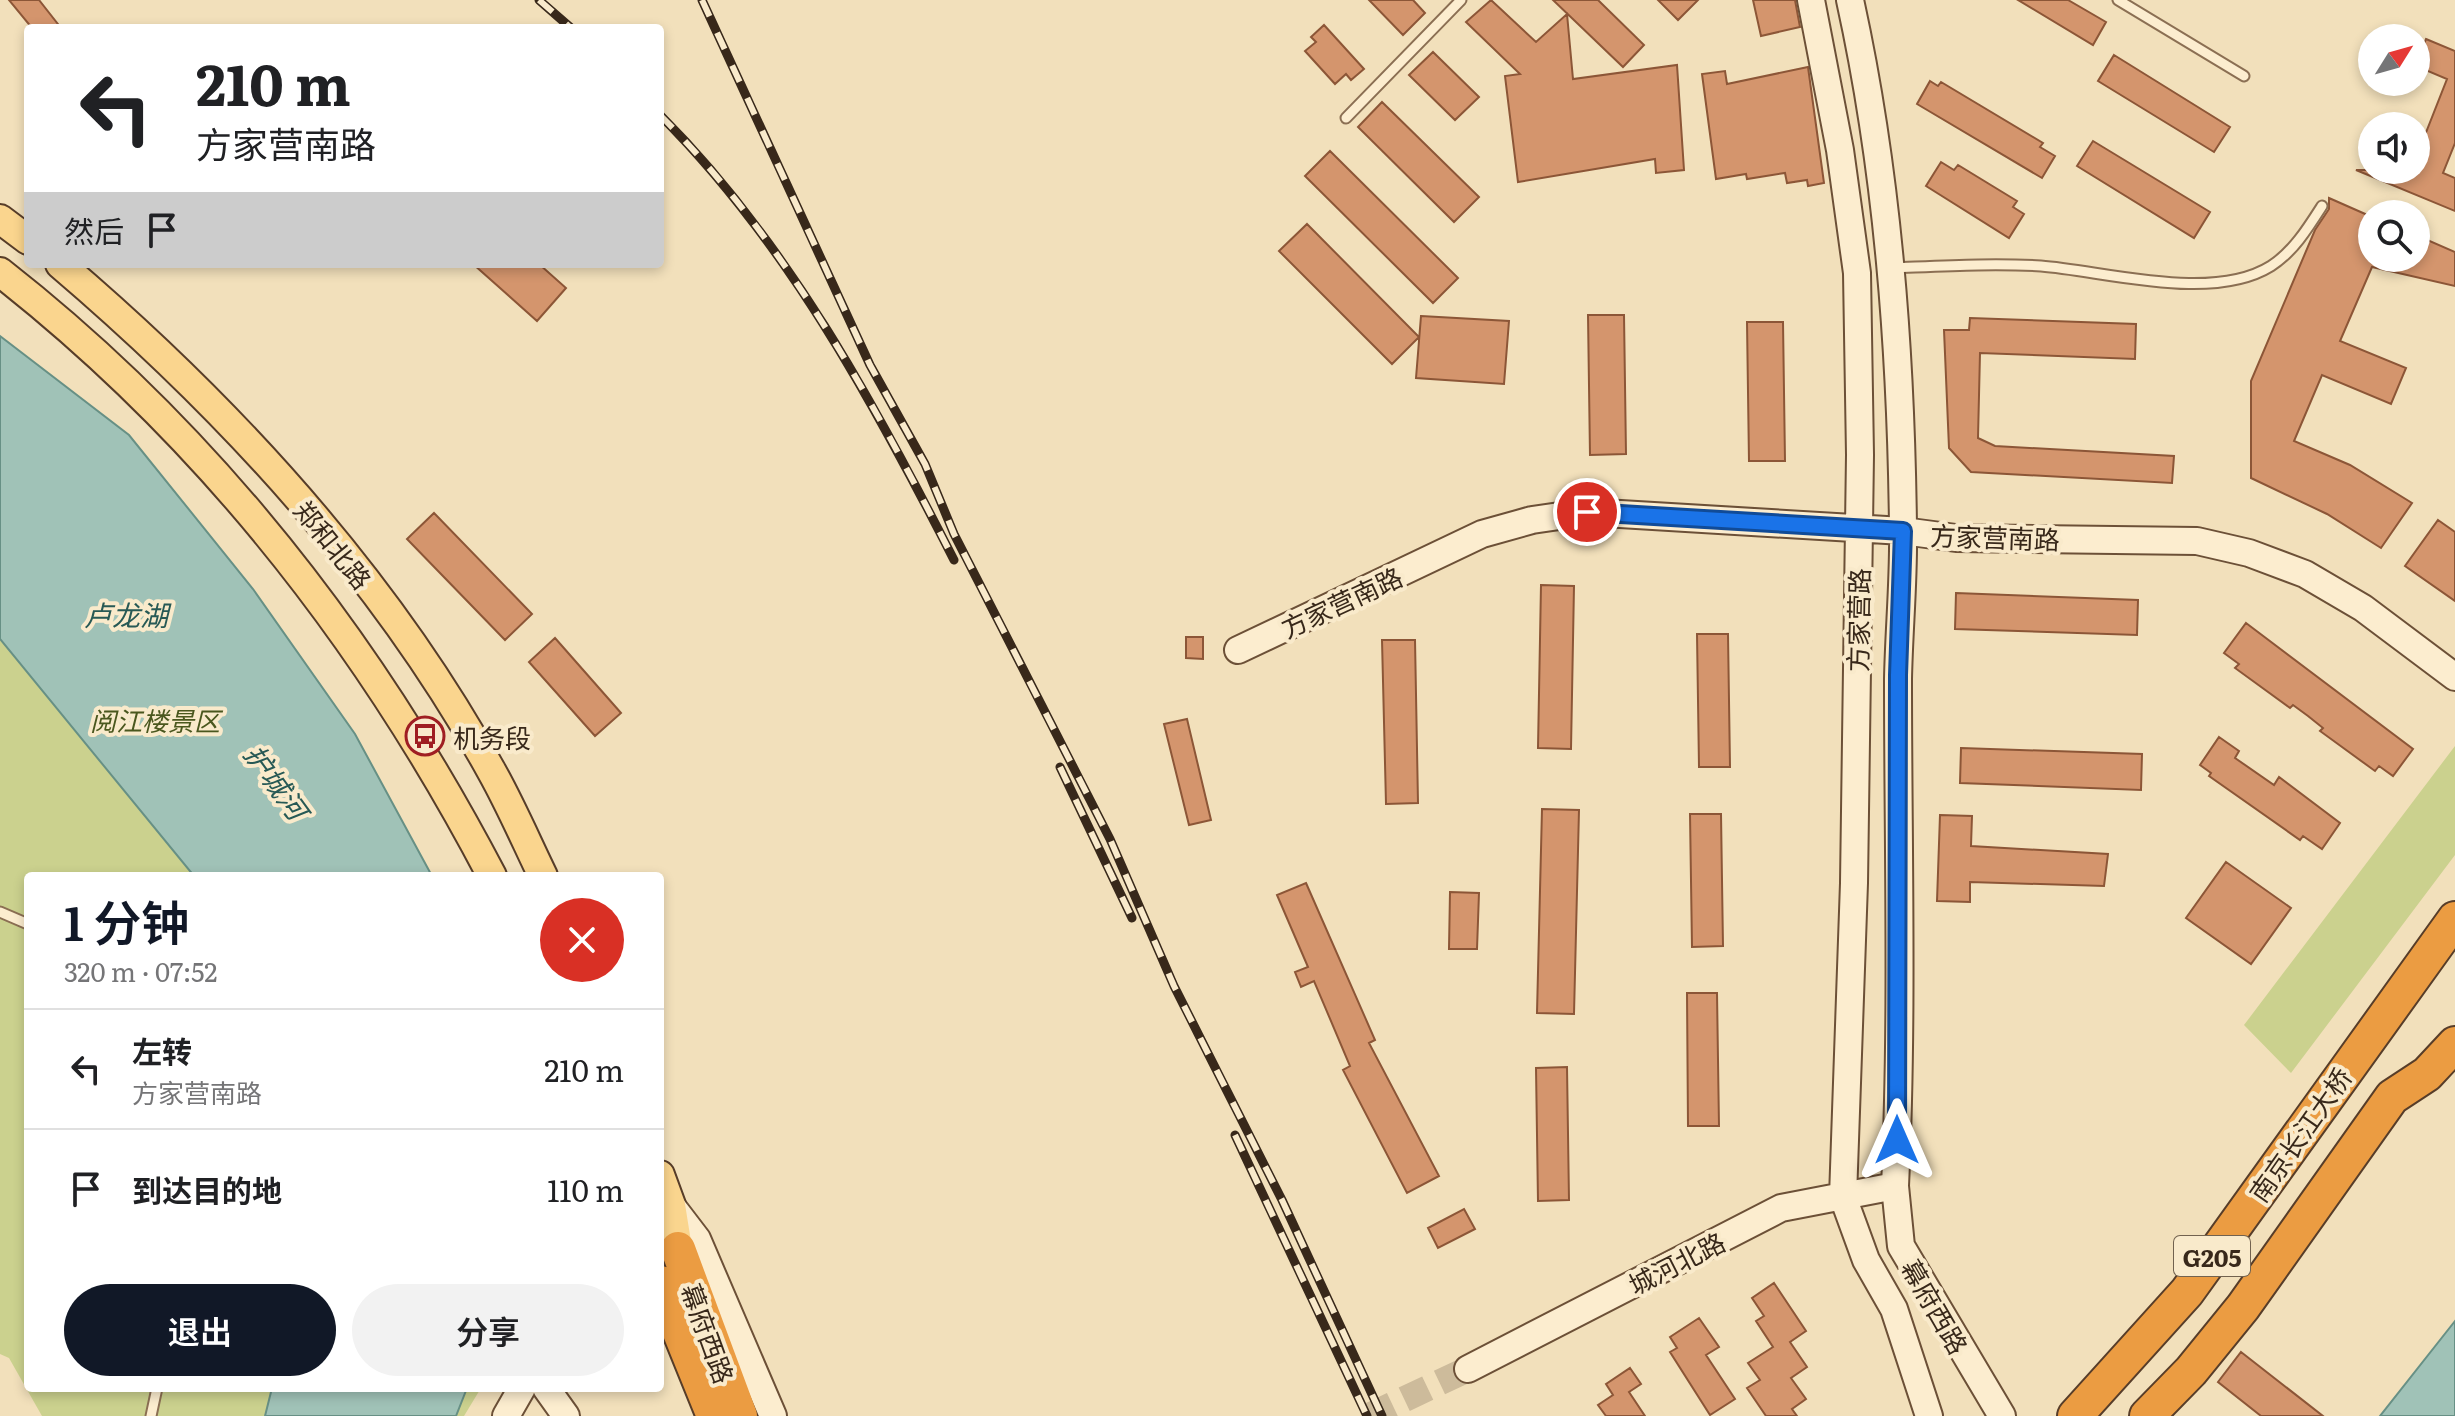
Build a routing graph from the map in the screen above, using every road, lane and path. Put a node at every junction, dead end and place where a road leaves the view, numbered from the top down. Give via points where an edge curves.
1 (1461, 0) edge
2 (1811, 0) edge
3 (1850, 0) edge
4 (2118, 0) edge
5 (2244, 76) dead end
6 (1346, 118) dead end
7 (2322, 206) dead end
8 (0, 219) edge
9 (24, 237) edge
10 (65, 268) edge
11 (1890, 268) junction
12 (0, 272) edge
13 (1859, 528) junction
14 (1903, 531) junction
15 (1238, 650) dead end
16 (2455, 677) edge
17 (490, 872) edge
18 (541, 872) edge
19 (0, 912) edge
20 (2455, 919) edge
21 (24, 922) edge
22 (2455, 958) edge
23 (2455, 1044) edge
24 (2371, 1073) junction
25 (2375, 1117) junction
26 (664, 1186) edge
27 (1895, 1186) junction
28 (1843, 1197) junction
29 (671, 1205) junction
30 (678, 1249) joint
31 (664, 1293) edge
32 (1468, 1369) tunnel mouth
33 (156, 1392) edge
34 (520, 1392) edge
35 (549, 1392) edge
36 (151, 1416) edge
37 (506, 1416) edge
38 (566, 1416) edge
39 (714, 1416) edge
40 (740, 1416) edge
41 (773, 1416) edge
42 (1929, 1416) edge
43 (2002, 1416) edge
44 (2075, 1416) edge
45 (2110, 1416) edge
46 (2147, 1416) edge

1 - 6 lane
2 - 13 main road, 方家营路 via 1857,273
3 - 11 main road, 方家营路 via 1876,137
4 - 5 lane
7 - 11 lane via 2291,249 2269,267 2232,279 2181,284 2043,267
8 - 9 main road
10 - 18 main road, 郑和北路 via 139,331 242,432 341,549 428,668 492,772
11 - 14 main road, 方家营路
12 - 17 main road, 郑和北路 via 126,379 208,462 302,574 449,794
13 - 14 main road, 方家营南路
13 - 15 main road, 方家营南路 via 1587,512 1532,520 1482,534
13 - 28 main road, 方家营路
14 - 16 main road, 方家营南路 via 1956,538 2197,541 2249,553 2305,574 2363,608
14 - 27 main road, 方家营路
19 - 21 lane
20 - 44 highway, 南京长江大桥 / G205 via 2187,1292
22 - 24 highway, 南京长江大桥 / G205
23 - 25 highway
24 - 25 highway
24 - 45 highway, 南京长江大桥 / G205 via 2203,1308
25 - 46 highway via 2243,1307
26 - 29 main road
27 - 28 main road, 城河北路
27 - 43 main road, 幕府西路 via 1901,1246
28 - 32 main road, 城河北路 via 1781,1208
28 - 42 main road, 幕府西路 via 1866,1260 1894,1309
29 - 30 main road
29 - 41 main road via 697,1239
30 - 40 highway, 幕府西路
31 - 39 highway, 幕府西路
33 - 36 lane
34 - 37 main road
35 - 38 main road

